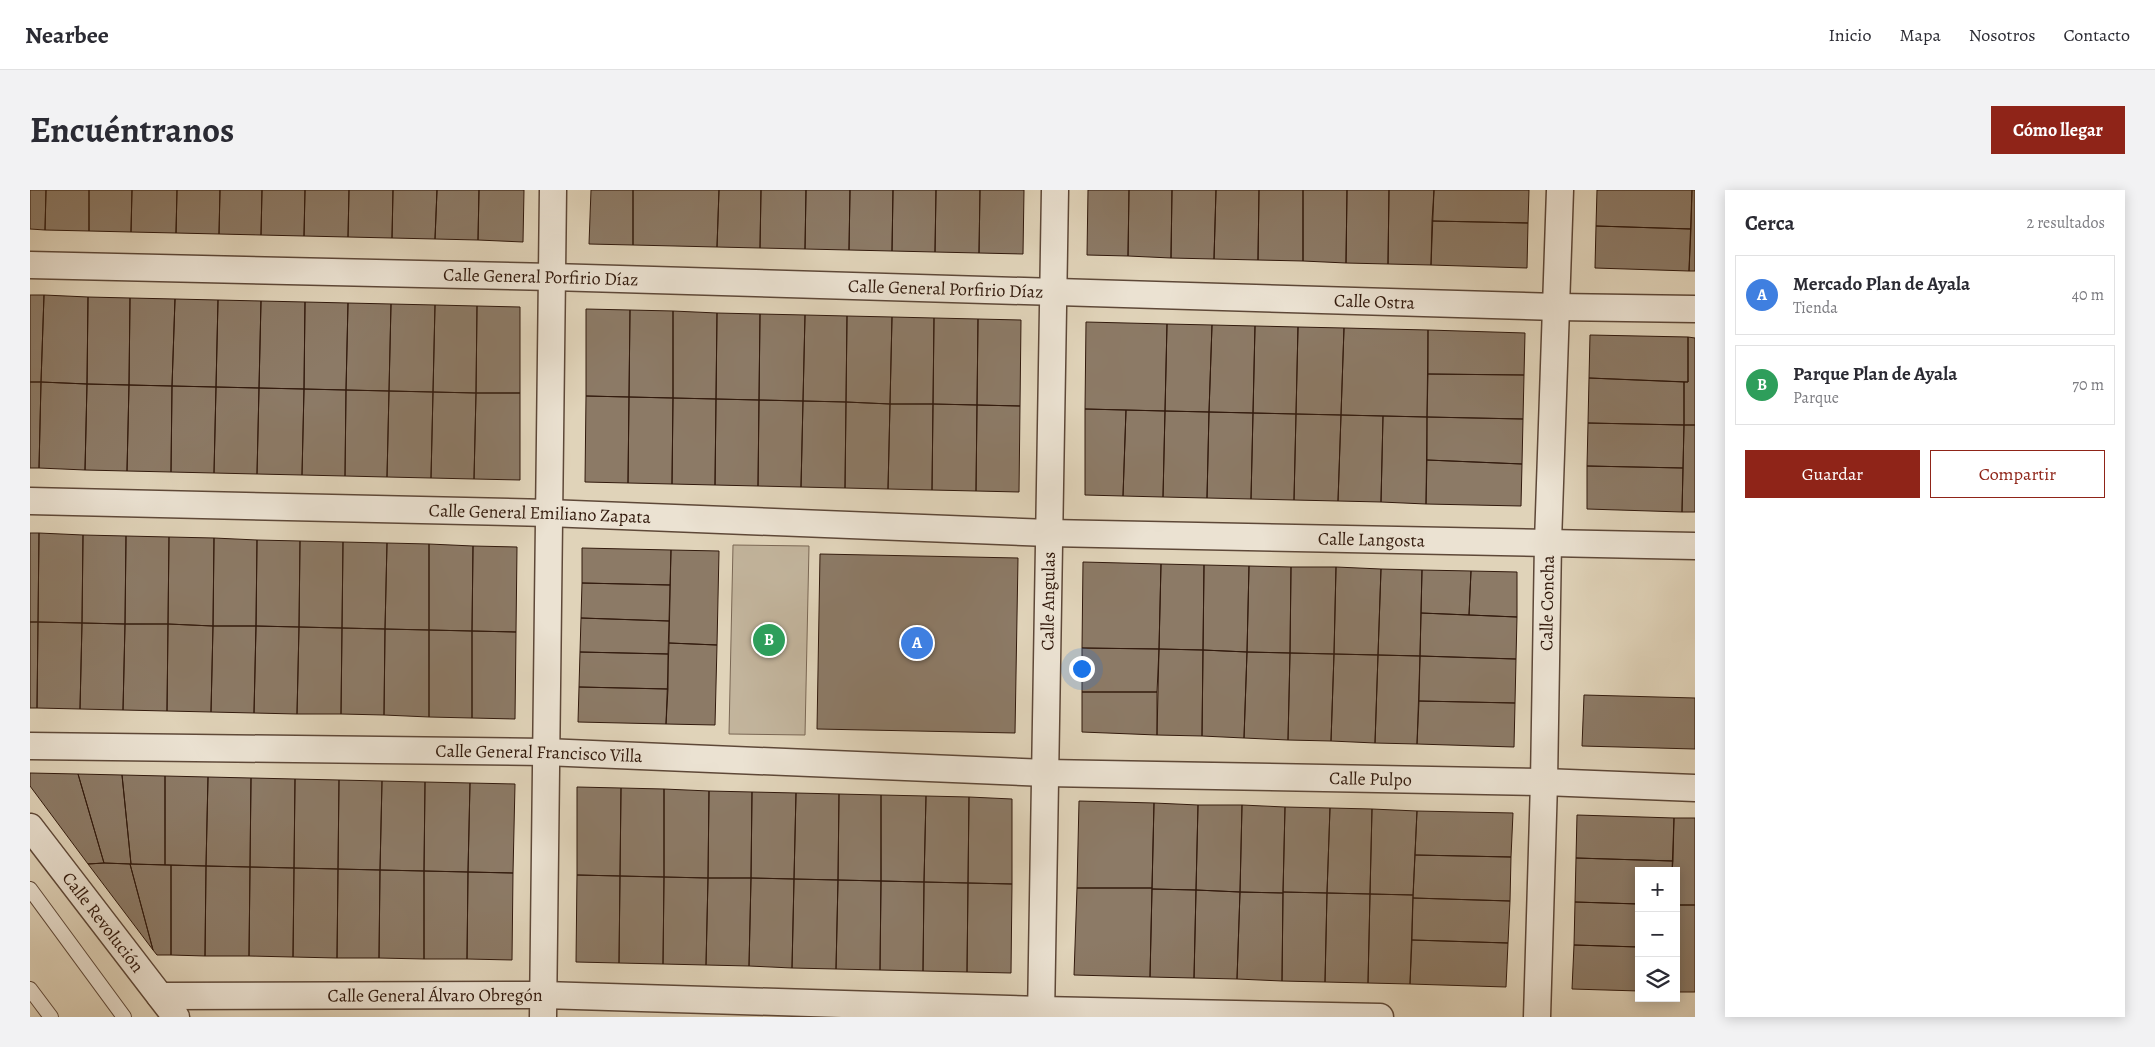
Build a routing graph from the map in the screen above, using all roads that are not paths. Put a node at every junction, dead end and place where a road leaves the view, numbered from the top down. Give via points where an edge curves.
1 (553, 190) edge
2 (1056, 190) edge
3 (1560, 190) edge
4 (30, 265) edge
5 (552, 277) junction
6 (1053, 293) junction
7 (1557, 306) junction
8 (1695, 309) edge
9 (30, 501) edge
10 (548, 512) junction
11 (1049, 533) junction
12 (1548, 542) junction
13 (1695, 546) edge
14 (30, 746) edge
15 (545, 752) junction
16 (1046, 773) junction
17 (1544, 782) junction
18 (1695, 788) edge
19 (30, 826) edge
20 (30, 889) edge
21 (30, 989) edge
22 (160, 996) junction
23 (543, 1006) edge
24 (1041, 1014) edge
25 (122, 1016) edge
26 (51, 1017) edge
27 (176, 1017) edge
28 (1380, 1017) edge
29 (1537, 1017) edge

1 - 5 street
2 - 6 street, Calle Angulas
3 - 7 street, Calle Concha
4 - 5 street, Calle General Porfirio Díaz
5 - 6 street, Calle General Porfirio Díaz
5 - 10 street
6 - 7 street, Calle Ostra
6 - 11 street, Calle Angulas
7 - 8 street, Calle Ostra
7 - 12 street, Calle Concha
9 - 10 street, Calle General Emiliano Zapata
10 - 11 street, Calle General Emiliano Zapata
10 - 15 street
11 - 12 street, Calle Langosta
11 - 16 street, Calle Angulas
12 - 13 street, Calle Langosta
12 - 17 street, Calle Concha
14 - 15 street, Calle General Francisco Villa
15 - 16 street, Calle General Francisco Villa
15 - 23 street
16 - 17 street, Calle Pulpo
16 - 24 street, Calle Angulas
17 - 18 street, Calle Pulpo
17 - 29 street, Calle Concha
19 - 22 street, Calle Revolución
20 - 25 lane
21 - 26 lane
22 - 23 street, Calle General Álvaro Obregón
22 - 27 street, Calle Revolución
23 - 24 street, Calle General Álvaro Obregón
24 - 28 street, Calle General Álvaro Obregón

